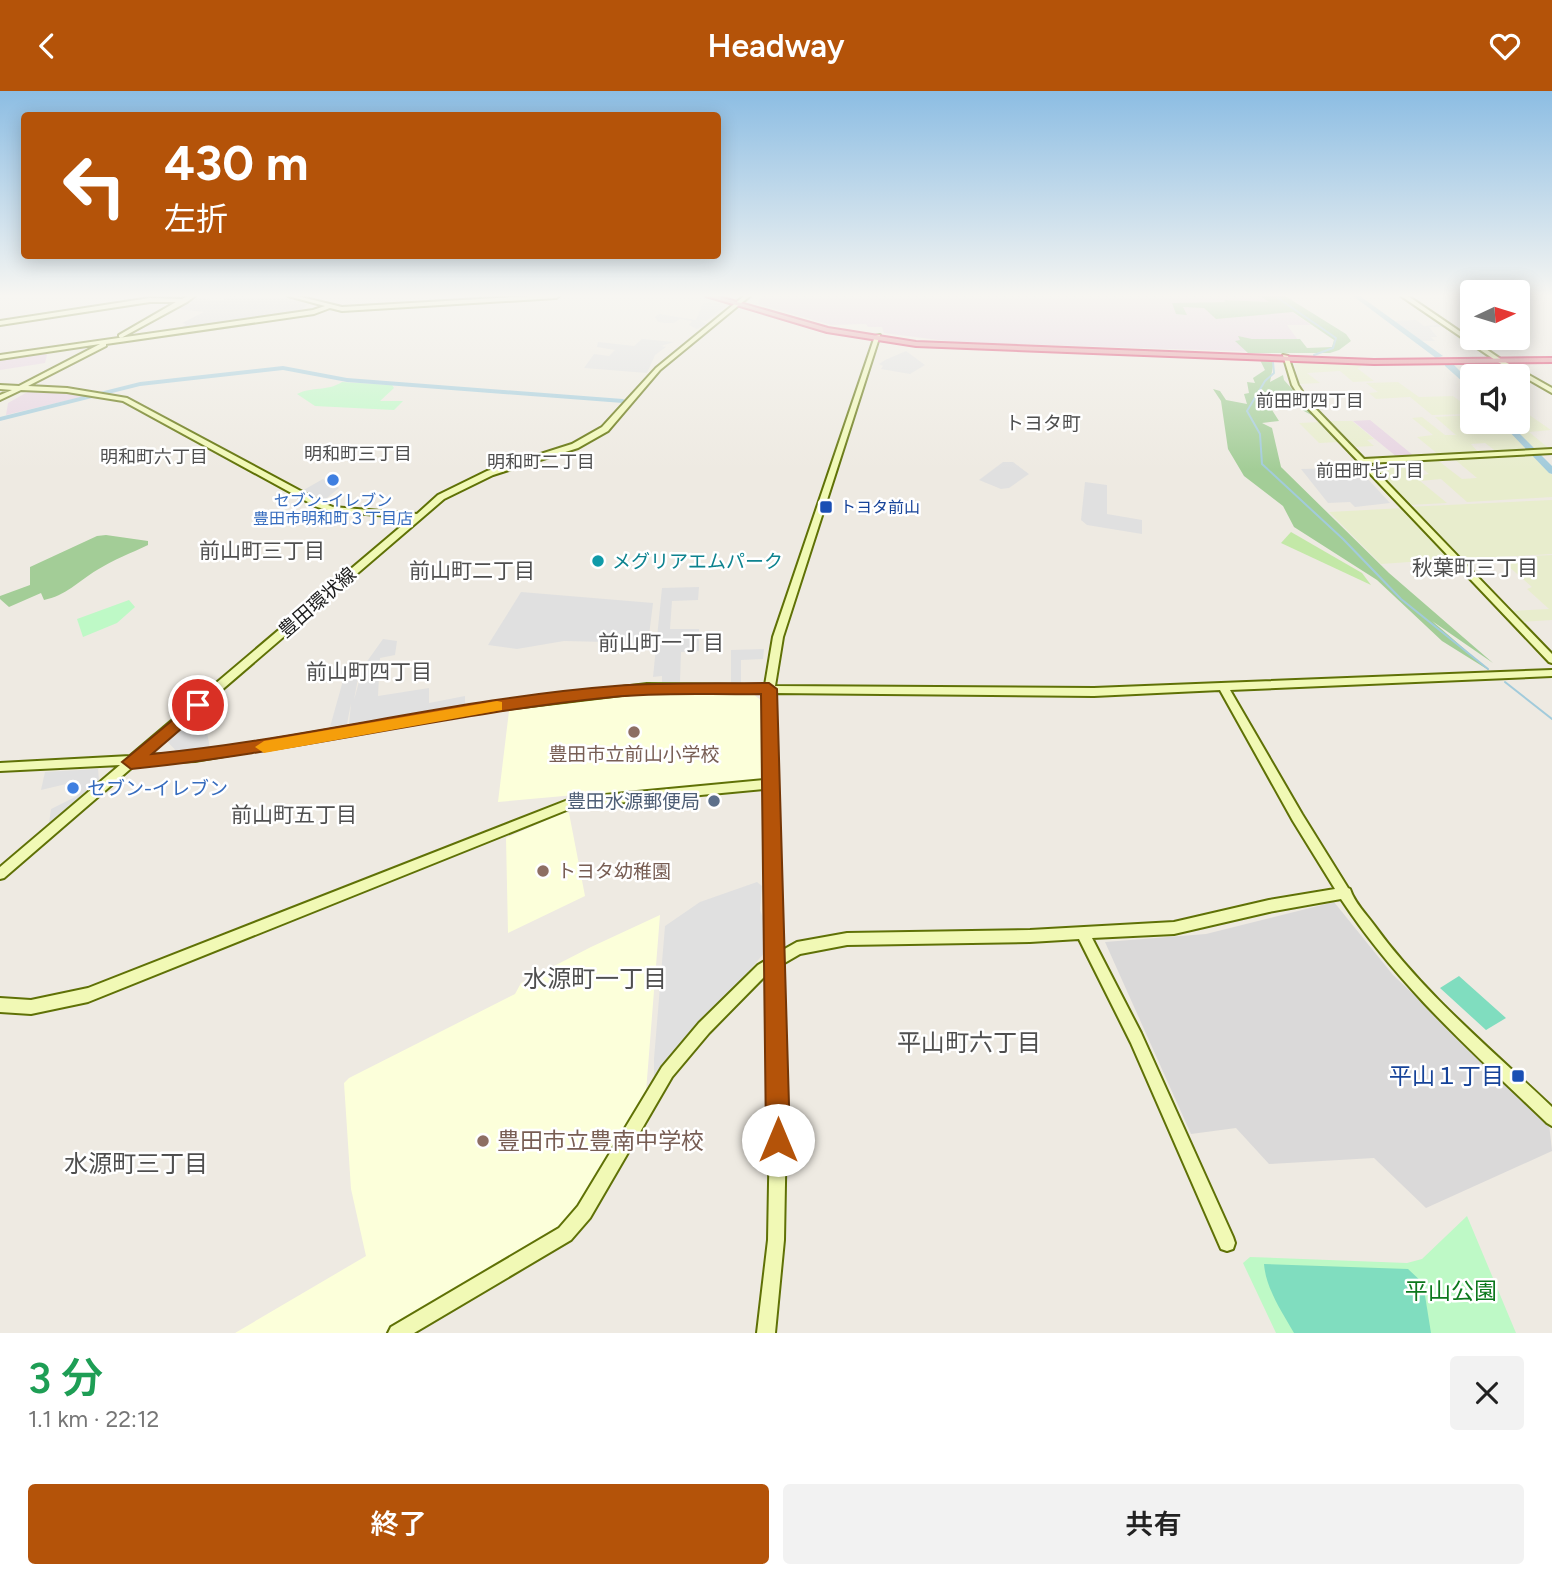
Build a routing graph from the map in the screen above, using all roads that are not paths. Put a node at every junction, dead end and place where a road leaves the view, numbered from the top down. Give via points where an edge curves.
1 (21, 354) edge
2 (88, 354) edge
3 (679, 354) edge
4 (873, 354) edge
5 (1174, 354) edge
6 (1492, 354) edge
7 (0, 357) edge
8 (1286, 358) junction
9 (1552, 359) edge
10 (1503, 361) junction
11 (0, 387) edge
12 (23, 388) junction
13 (1552, 391) edge
14 (0, 398) edge
15 (1552, 451) edge
16 (1362, 461) junction
17 (417, 516) junction
18 (1552, 660) edge
19 (1552, 673) edge
20 (1223, 687) junction
21 (769, 689) junction
22 (131, 762) junction
23 (0, 767) edge
24 (770, 784) junction
25 (0, 874) edge
26 (1346, 893) junction
27 (1083, 934) junction
28 (773, 960) junction
29 (0, 1005) edge
30 (1552, 1118) edge
31 (1227, 1243) dead end
32 (397, 1333) edge
33 (766, 1333) edge

1 - 7 street
2 - 12 street
3 - 17 street, 豊田環状線 via 613,422 585,441 463,484
4 - 21 street via 778,636
5 - 8 highway
6 - 10 street
8 - 10 highway
8 - 16 street via 1306,403
9 - 10 highway
10 - 13 street
11 - 12 street
12 - 14 street
12 - 17 street via 96,393 132,402 320,505
15 - 16 street
16 - 18 street
17 - 22 street, 豊田環状線
19 - 20 street
20 - 21 street via 1094,692
20 - 26 street
21 - 22 street via 615,691 481,708 224,753
21 - 24 street
22 - 23 street
22 - 25 street, 豊田環状線
24 - 28 street
24 - 29 street via 573,803 88,995 31,1007
26 - 27 street via 1269,906 1189,927
26 - 30 street via 1412,981
27 - 28 street via 836,939 797,948
27 - 31 street via 1136,1038
28 - 32 street via 667,1072 584,1212 565,1234
28 - 33 street via 776,1240

